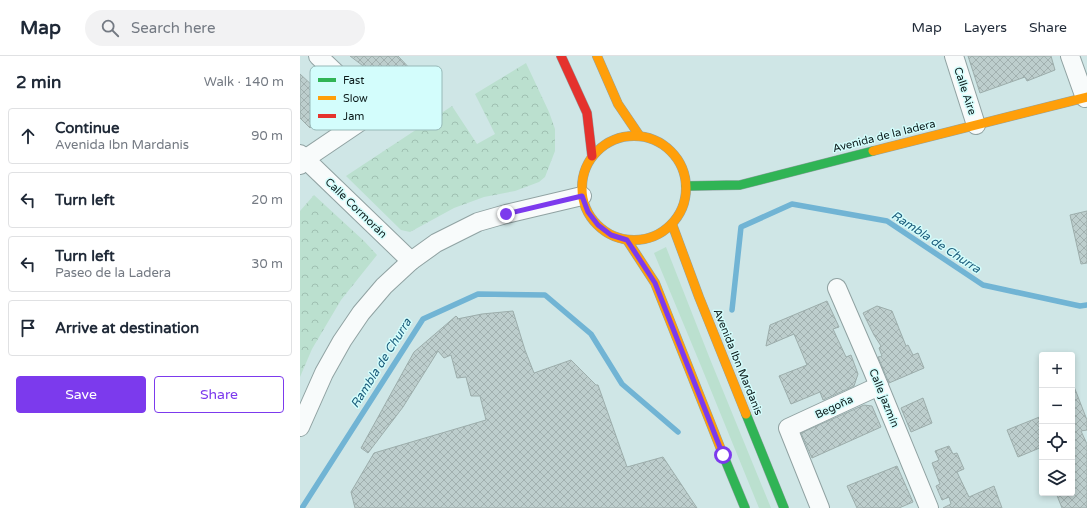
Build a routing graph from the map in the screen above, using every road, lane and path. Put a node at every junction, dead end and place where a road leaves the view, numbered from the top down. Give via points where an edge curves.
1 (318, 56) edge
2 (561, 56) edge
3 (597, 56) edge
4 (954, 56) edge
5 (1070, 56) edge
6 (329, 66) edge
7 (1086, 97) edge
8 (976, 125) junction
9 (347, 130) edge
10 (639, 136) junction
11 (592, 156) junction
12 (302, 159) edge
13 (686, 186) junction
14 (582, 196) junction
15 (672, 224) junction
16 (627, 240) junction
17 (411, 261) junction
18 (838, 288) dead end
19 (879, 386) junction
20 (300, 427) edge
21 (745, 508) edge
22 (784, 508) edge
23 (820, 508) edge
24 (929, 508) edge

1 - 6 street
2 - 11 main road via 587,113
3 - 10 main road via 618,104
4 - 8 street, Calle Aire
5 - 7 street
7 - 8 main road, Avenida de la ladera
8 - 13 main road, Avenida de la ladera via 740,185
9 - 12 street
10 - 11 main road via 621,137 605,144
10 - 13 main road via 654,139 667,147 677,158
11 - 14 main road via 585,168
12 - 17 street, Calle Cormorán
13 - 15 main road via 685,200
14 - 16 main road via 588,212 598,225 611,235
14 - 17 street via 478,222 436,243
15 - 16 main road via 659,234
15 - 22 main road, Avenida Ibn Mardanis
16 - 21 main road via 655,283
17 - 20 street via 384,286 342,341 324,373
18 - 19 street, Calle jazmín
19 - 23 street, Begoña via 788,428
19 - 24 street, Calle jazmín

